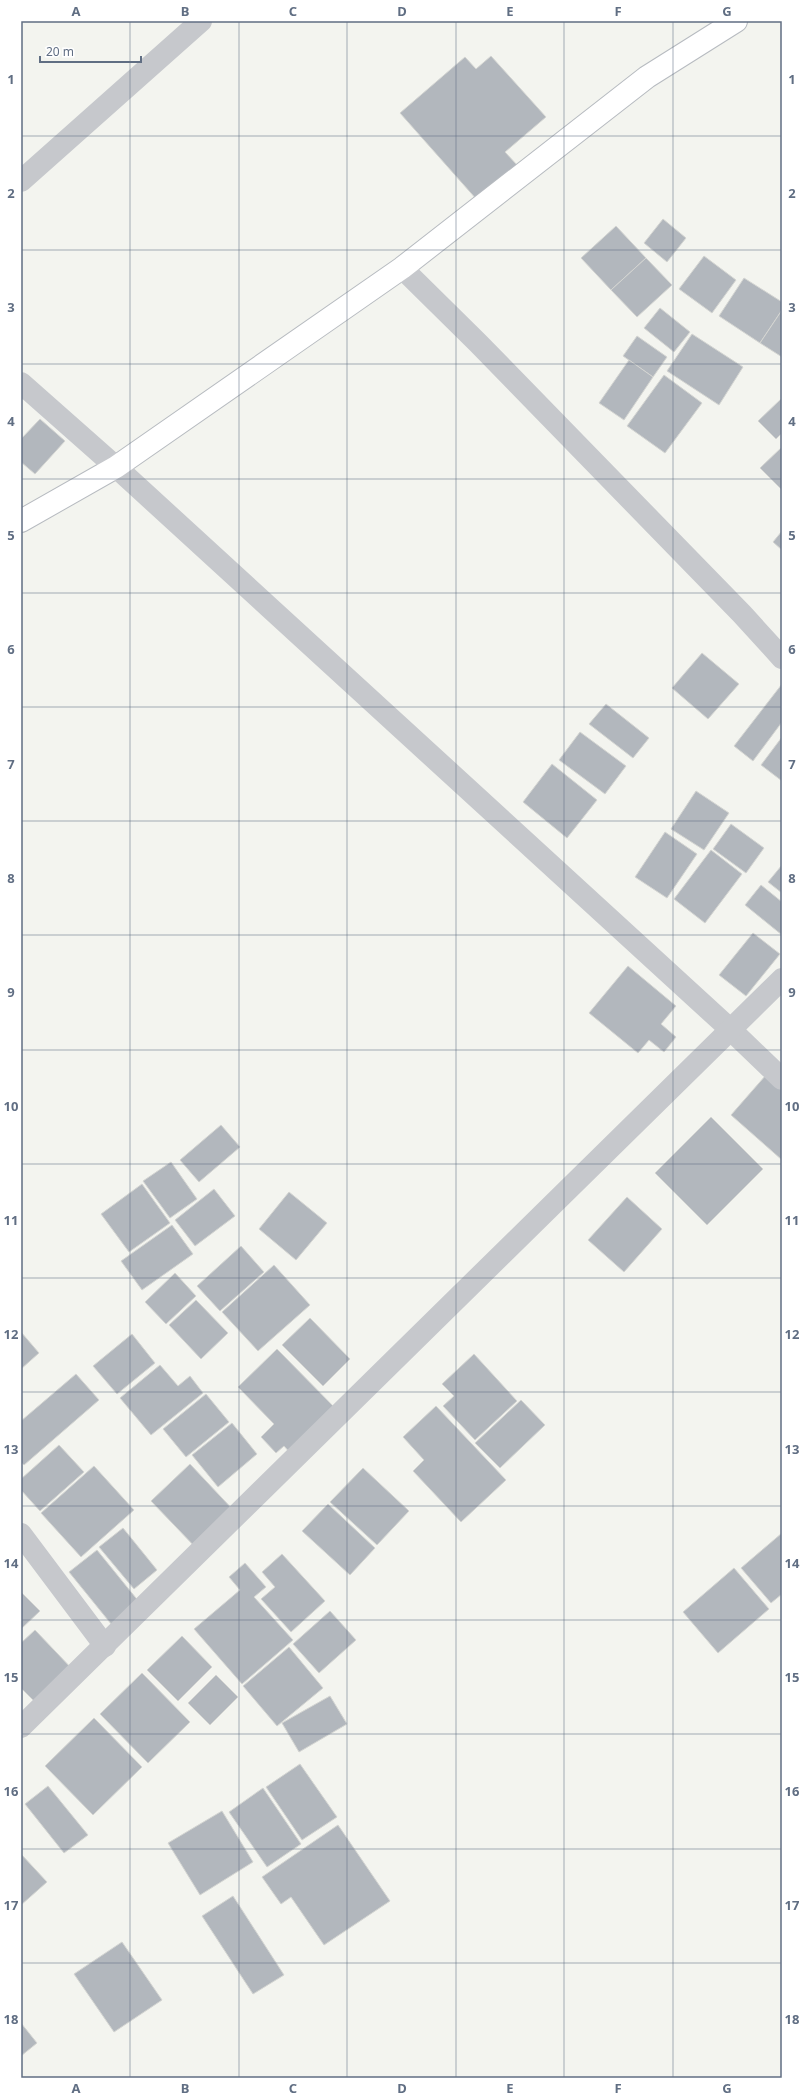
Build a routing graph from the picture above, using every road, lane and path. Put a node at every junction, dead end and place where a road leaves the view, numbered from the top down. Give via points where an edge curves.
1 (201, 21) edge
2 (736, 21) edge
3 (21, 181) edge
4 (402, 268) junction
5 (21, 383) edge
6 (116, 467) junction
7 (21, 521) edge
8 (782, 658) edge
9 (782, 979) edge
10 (731, 1030) junction
11 (782, 1079) edge
12 (21, 1534) edge
13 (105, 1646) junction
14 (21, 1728) edge

1 - 3 street
2 - 4 street via 647,77
4 - 6 street
4 - 8 street via 478,343
5 - 6 street
6 - 7 street
6 - 10 street
9 - 10 street
10 - 11 street
10 - 13 street
12 - 13 street
13 - 14 street

